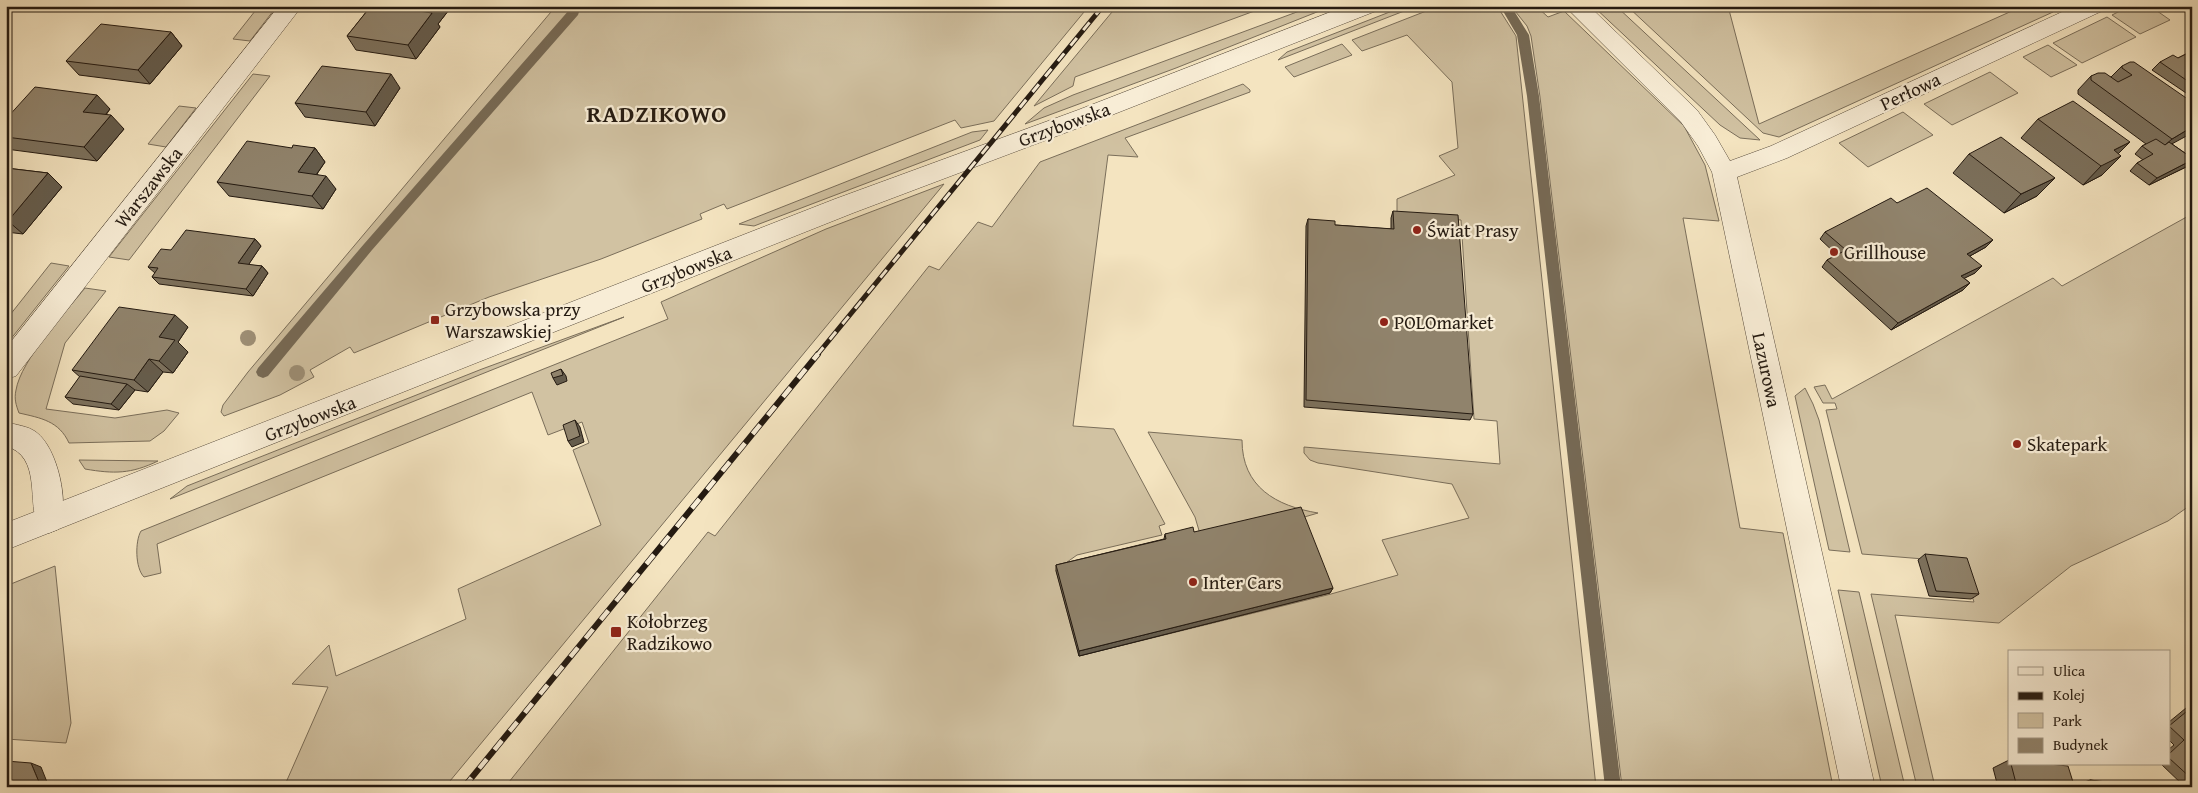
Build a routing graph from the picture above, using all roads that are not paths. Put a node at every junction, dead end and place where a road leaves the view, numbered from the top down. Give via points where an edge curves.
1 (291, 6) edge
2 (1368, 6) edge
3 (1576, 6) edge
4 (2094, 6) edge
5 (1724, 172) junction
6 (6, 368) edge
7 (6, 434) edge
8 (49, 520) junction
9 (6, 537) edge
10 (1858, 787) edge

1 - 6 street, Warszawska
2 - 8 street, Grzybowska via 844,206
3 - 5 street, Lazurowa via 1689,116
4 - 5 street, Perłowa via 1779,152
5 - 10 street, Lazurowa
7 - 8 street via 24,439 34,448 43,465
8 - 9 street, Grzybowska

